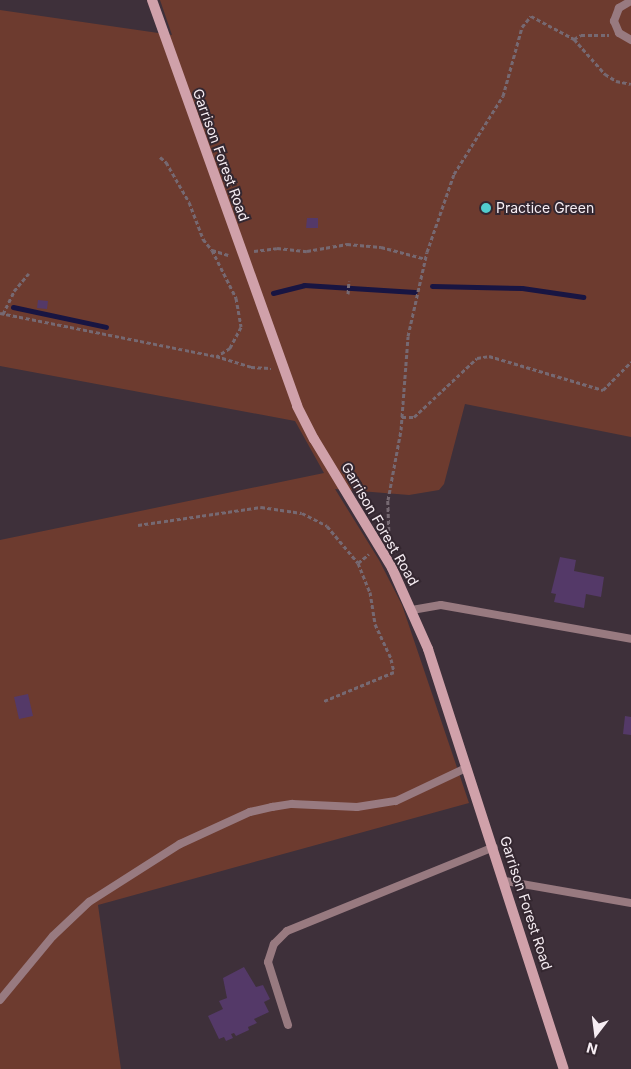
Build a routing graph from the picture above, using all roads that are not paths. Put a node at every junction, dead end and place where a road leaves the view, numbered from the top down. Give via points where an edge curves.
1 (152, 0) edge
2 (631, 1) edge
3 (631, 40) edge
4 (412, 610) junction
5 (631, 639) edge
6 (466, 768) junction
7 (494, 847) junction
8 (505, 881) junction
9 (631, 903) edge
10 (0, 1000) edge
11 (288, 1025) dead end
12 (564, 1069) edge

1 - 4 main road, Garrison Forest Road via 282,364 314,439 380,546
2 - 3 lane via 623,4 616,14 619,33
4 - 5 lane via 441,605
4 - 6 main road, Garrison Forest Road
6 - 7 main road, Garrison Forest Road
6 - 10 lane via 396,801 357,807 292,804 272,807 242,816 180,844 89,902 53,936
7 - 8 main road, Garrison Forest Road
7 - 11 lane via 287,931 274,944 268,962
8 - 9 lane
8 - 12 main road, Garrison Forest Road

